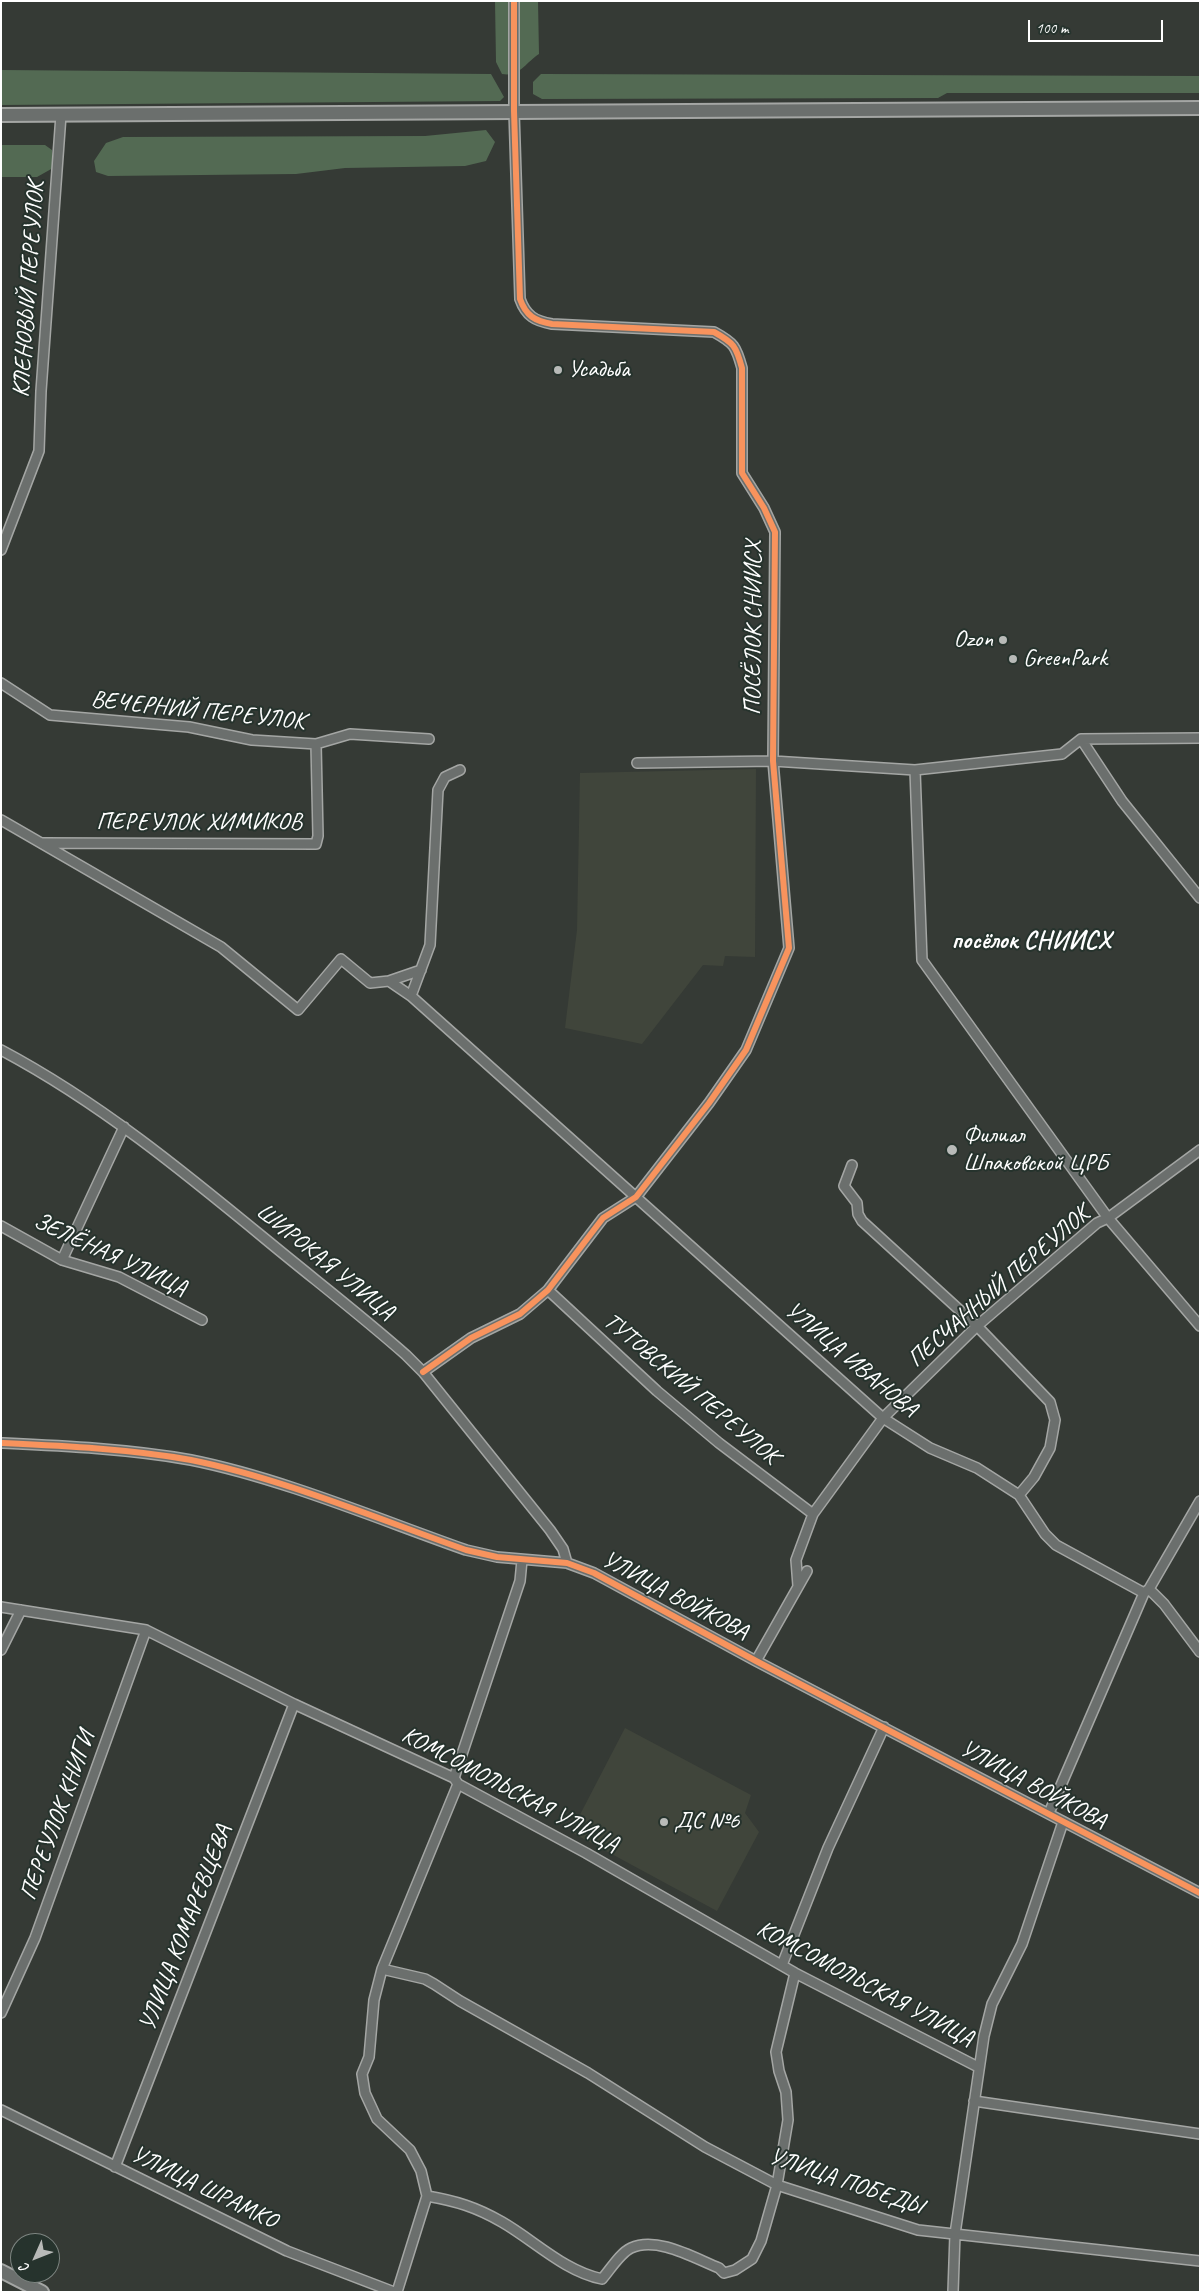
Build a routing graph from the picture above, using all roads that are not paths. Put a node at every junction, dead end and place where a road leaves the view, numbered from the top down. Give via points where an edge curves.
1 (514, 1) edge
2 (1200, 108) edge
3 (514, 111) junction
4 (1, 115) edge
5 (61, 115) junction
6 (2, 545) edge
7 (1, 683) edge
8 (1200, 738) edge
9 (429, 739) dead end
10 (1081, 739) junction
11 (316, 744) junction
12 (772, 761) junction
13 (637, 763) dead end
14 (460, 770) dead end
15 (915, 770) junction
16 (1, 820) edge
17 (42, 843) junction
18 (1200, 898) edge
19 (421, 970) junction
20 (388, 981) junction
21 (411, 996) junction
22 (1, 1050) edge
23 (124, 1127) junction
24 (1200, 1150) edge
25 (852, 1165) dead end
26 (636, 1198) junction
27 (1108, 1218) junction
28 (1, 1226) edge
29 (62, 1260) junction
30 (548, 1290) junction
31 (202, 1320) dead end
32 (976, 1326) junction
33 (1200, 1326) edge
34 (423, 1372) junction
35 (883, 1418) junction
36 (1, 1443) edge
37 (1019, 1495) junction
38 (1200, 1501) edge
39 (812, 1514) junction
40 (522, 1560) junction
41 (568, 1563) junction
42 (807, 1571) dead end
43 (798, 1586) junction
44 (1146, 1591) junction
45 (1, 1608) edge
46 (21, 1610) junction
47 (146, 1630) junction
48 (1, 1650) edge
49 (1199, 1650) edge
50 (756, 1661) junction
51 (294, 1704) junction
52 (884, 1727) junction
53 (456, 1781) junction
54 (1049, 1813) junction
55 (1063, 1822) junction
56 (1200, 1893) edge
57 (782, 1965) junction
58 (382, 1969) junction
59 (795, 1973) junction
60 (1, 2014) edge
61 (978, 2067) junction
62 (974, 2100) junction
63 (1, 2110) edge
64 (1200, 2134) edge
65 (115, 2167) junction
66 (777, 2185) junction
67 (427, 2196) junction
68 (955, 2234) junction
69 (1200, 2261) edge
70 (1, 2271) edge
71 (42, 2292) edge
72 (396, 2292) edge
73 (953, 2292) edge

1 - 3 street, ПОСЁЛОК СНИИСХ
2 - 3 street
3 - 5 street
3 - 12 street, ПОСЁЛОК СНИИСХ via 520,299 531,318 552,324 714,332 732,343 738,352 742,368 742,473 775,532
4 - 5 street
5 - 6 street, КЛЕНОВЫЙ ПЕРЕУЛОК via 38,451
7 - 11 street, ВЕЧЕРНИЙ ПЕРЕУЛОК via 50,715 189,727 252,740
8 - 10 street
9 - 11 street, ВЕЧЕРНИЙ ПЕРЕУЛОК via 350,734
10 - 15 street via 1062,754
10 - 18 street via 1122,801
11 - 17 street, ПЕРЕУЛОК ХИМИКОВ via 316,844
12 - 13 street
12 - 15 street
12 - 26 street, ПОСЁЛОК СНИИСХ via 789,948 746,1050
14 - 19 street via 445,777 438,790 430,945
15 - 27 street via 922,960
16 - 17 street
17 - 20 street via 221,947 298,1010 341,958 370,983
19 - 20 street
19 - 21 street
20 - 21 street, УЛИЦА ИВАНОВА
21 - 26 street, УЛИЦА ИВАНОВА
22 - 23 street, ШИРОКАЯ УЛИЦА via 68,1088
23 - 29 street
23 - 34 street, ШИРОКАЯ УЛИЦА via 371,1324
24 - 27 street, ПЕСЧАННЫЙ ПЕРЕУЛОК
25 - 32 street via 844,1186 856,1203 862,1221
26 - 30 street via 603,1218
26 - 35 street, УЛИЦА ИВАНОВА
27 - 32 street, ПЕСЧАННЫЙ ПЕРЕУЛОК via 1097,1223
27 - 33 street
28 - 29 street, ЗЕЛЁНАЯ УЛИЦА
29 - 31 street, ЗЕЛЁНАЯ УЛИЦА via 119,1277
30 - 34 street via 520,1314 471,1338
30 - 39 street, ТУТОВСКИЙ ПЕРЕУЛОК via 657,1391
32 - 35 street, ПЕСЧАННЫЙ ПЕРЕУЛОК
32 - 37 street via 1050,1402 1055,1420 1050,1448 1034,1477
34 - 41 street, ШИРОКАЯ УЛИЦА via 550,1530
35 - 37 street, УЛИЦА ИВАНОВА via 930,1448 977,1468
35 - 39 street, ПЕСЧАННЫЙ ПЕРЕУЛОК
36 - 40 street, УЛИЦА ВОЙКОВА via 126,1451 191,1460 265,1480 466,1550
37 - 44 street, УЛИЦА ИВАНОВА via 1045,1534 1056,1544
38 - 44 street
39 - 43 street, ПЕСЧАННЫЙ ПЕРЕУЛОК via 796,1560
40 - 41 street, УЛИЦА ВОЙКОВА
40 - 53 street via 520,1581
41 - 50 street, УЛИЦА ВОЙКОВА via 594,1573
42 - 43 street
43 - 50 street
44 - 49 street, УЛИЦА ИВАНОВА via 1164,1604
44 - 54 street
45 - 46 street, КОМСОМОЛЬСКАЯ УЛИЦА
46 - 47 street, КОМСОМОЛЬСКАЯ УЛИЦА
46 - 48 street
47 - 51 street, КОМСОМОЛЬСКАЯ УЛИЦА
47 - 60 street, ПЕРЕУЛОК КНИГИ via 35,1938
50 - 52 street, УЛИЦА ВОЙКОВА
51 - 53 street, КОМСОМОЛЬСКАЯ УЛИЦА
51 - 65 street, УЛИЦА КОМАРЕВЦЕВА
52 - 54 street, УЛИЦА ВОЙКОВА
52 - 57 street via 828,1848
53 - 57 street, КОМСОМОЛЬСКАЯ УЛИЦА
53 - 58 street
54 - 55 street, УЛИЦА ВОЙКОВА
55 - 56 street, УЛИЦА ВОЙКОВА
55 - 61 street via 1022,1944 992,2004
57 - 59 street, КОМСОМОЛЬСКАЯ УЛИЦА
58 - 66 street, УЛИЦА ПОБЕДЫ via 430,1982 588,2073 705,2148
58 - 67 street via 374,2000 368,2057 362,2074 365,2093 377,2119 410,2150 421,2171
59 - 61 street, КОМСОМОЛЬСКАЯ УЛИЦА
59 - 66 street via 776,2052 786,2092 788,2120
61 - 62 street
62 - 64 street
62 - 68 street
63 - 65 street, УЛИЦА ШРАМКО
65 - 72 street, УЛИЦА ШРАМКО via 287,2251
66 - 67 street via 761,2241 752,2259 735,2270 724,2273 710,2264 648,2243 630,2249 602,2279 584,2274 502,2222 463,2203
66 - 68 street, УЛИЦА ПОБЕДЫ via 918,2230
67 - 72 street
68 - 69 street, УЛИЦА ПОБЕДЫ
68 - 73 street
70 - 71 street

